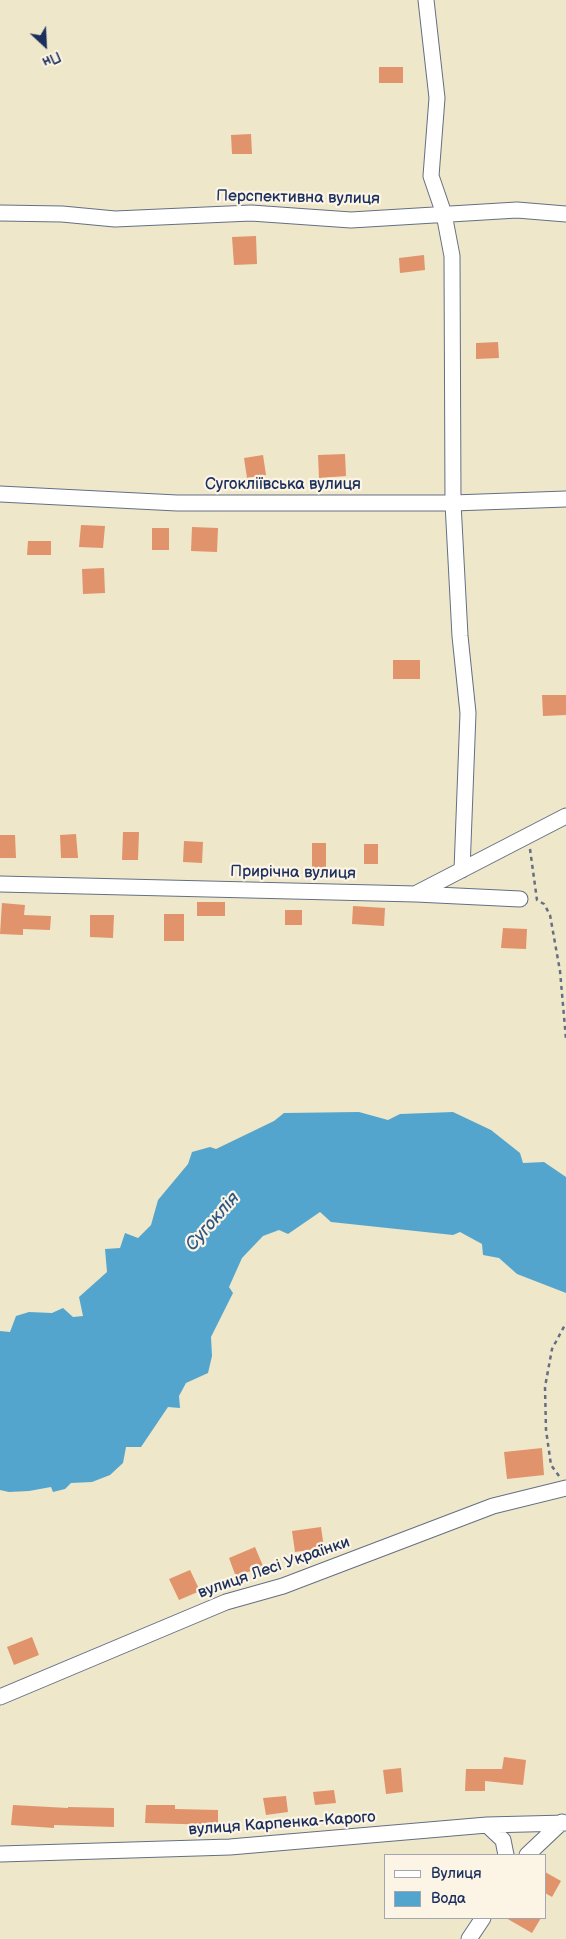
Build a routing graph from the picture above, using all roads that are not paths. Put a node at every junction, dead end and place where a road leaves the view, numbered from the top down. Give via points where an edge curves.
1 (426, 0) edge
2 (0, 213) edge
3 (444, 214) junction
4 (566, 214) edge
5 (0, 494) edge
6 (566, 499) edge
7 (453, 502) junction
8 (566, 816) edge
9 (462, 870) junction
10 (0, 884) edge
11 (416, 894) junction
12 (520, 900) dead end
13 (563, 1483) edge
14 (0, 1697) edge
15 (564, 1822) edge
16 (488, 1825) junction
17 (0, 1854) edge
18 (506, 1854) edge
19 (528, 1854) edge
20 (482, 1919) edge
21 (469, 1939) edge

1 - 3 street via 437,98 430,176
2 - 3 street, Перспективна вулиця via 115,219 251,213 351,220
3 - 4 street, Перспективна вулиця via 517,210
3 - 7 street via 452,256
5 - 7 street, Сугокліївська вулиця via 177,503
6 - 7 street, Сугокліївська вулиця
7 - 9 street via 460,636 468,713
8 - 9 street, Прирічна вулиця
9 - 11 street, Прирічна вулиця
10 - 11 street, Прирічна вулиця
11 - 12 street
13 - 14 street, вулиця Лесі Українки via 493,1506 283,1586 226,1602
15 - 16 street, вулиця Карпенка-Карого
15 - 19 street
16 - 17 street, вулиця Карпенка-Карого via 230,1847
16 - 18 street via 503,1840
20 - 21 street

